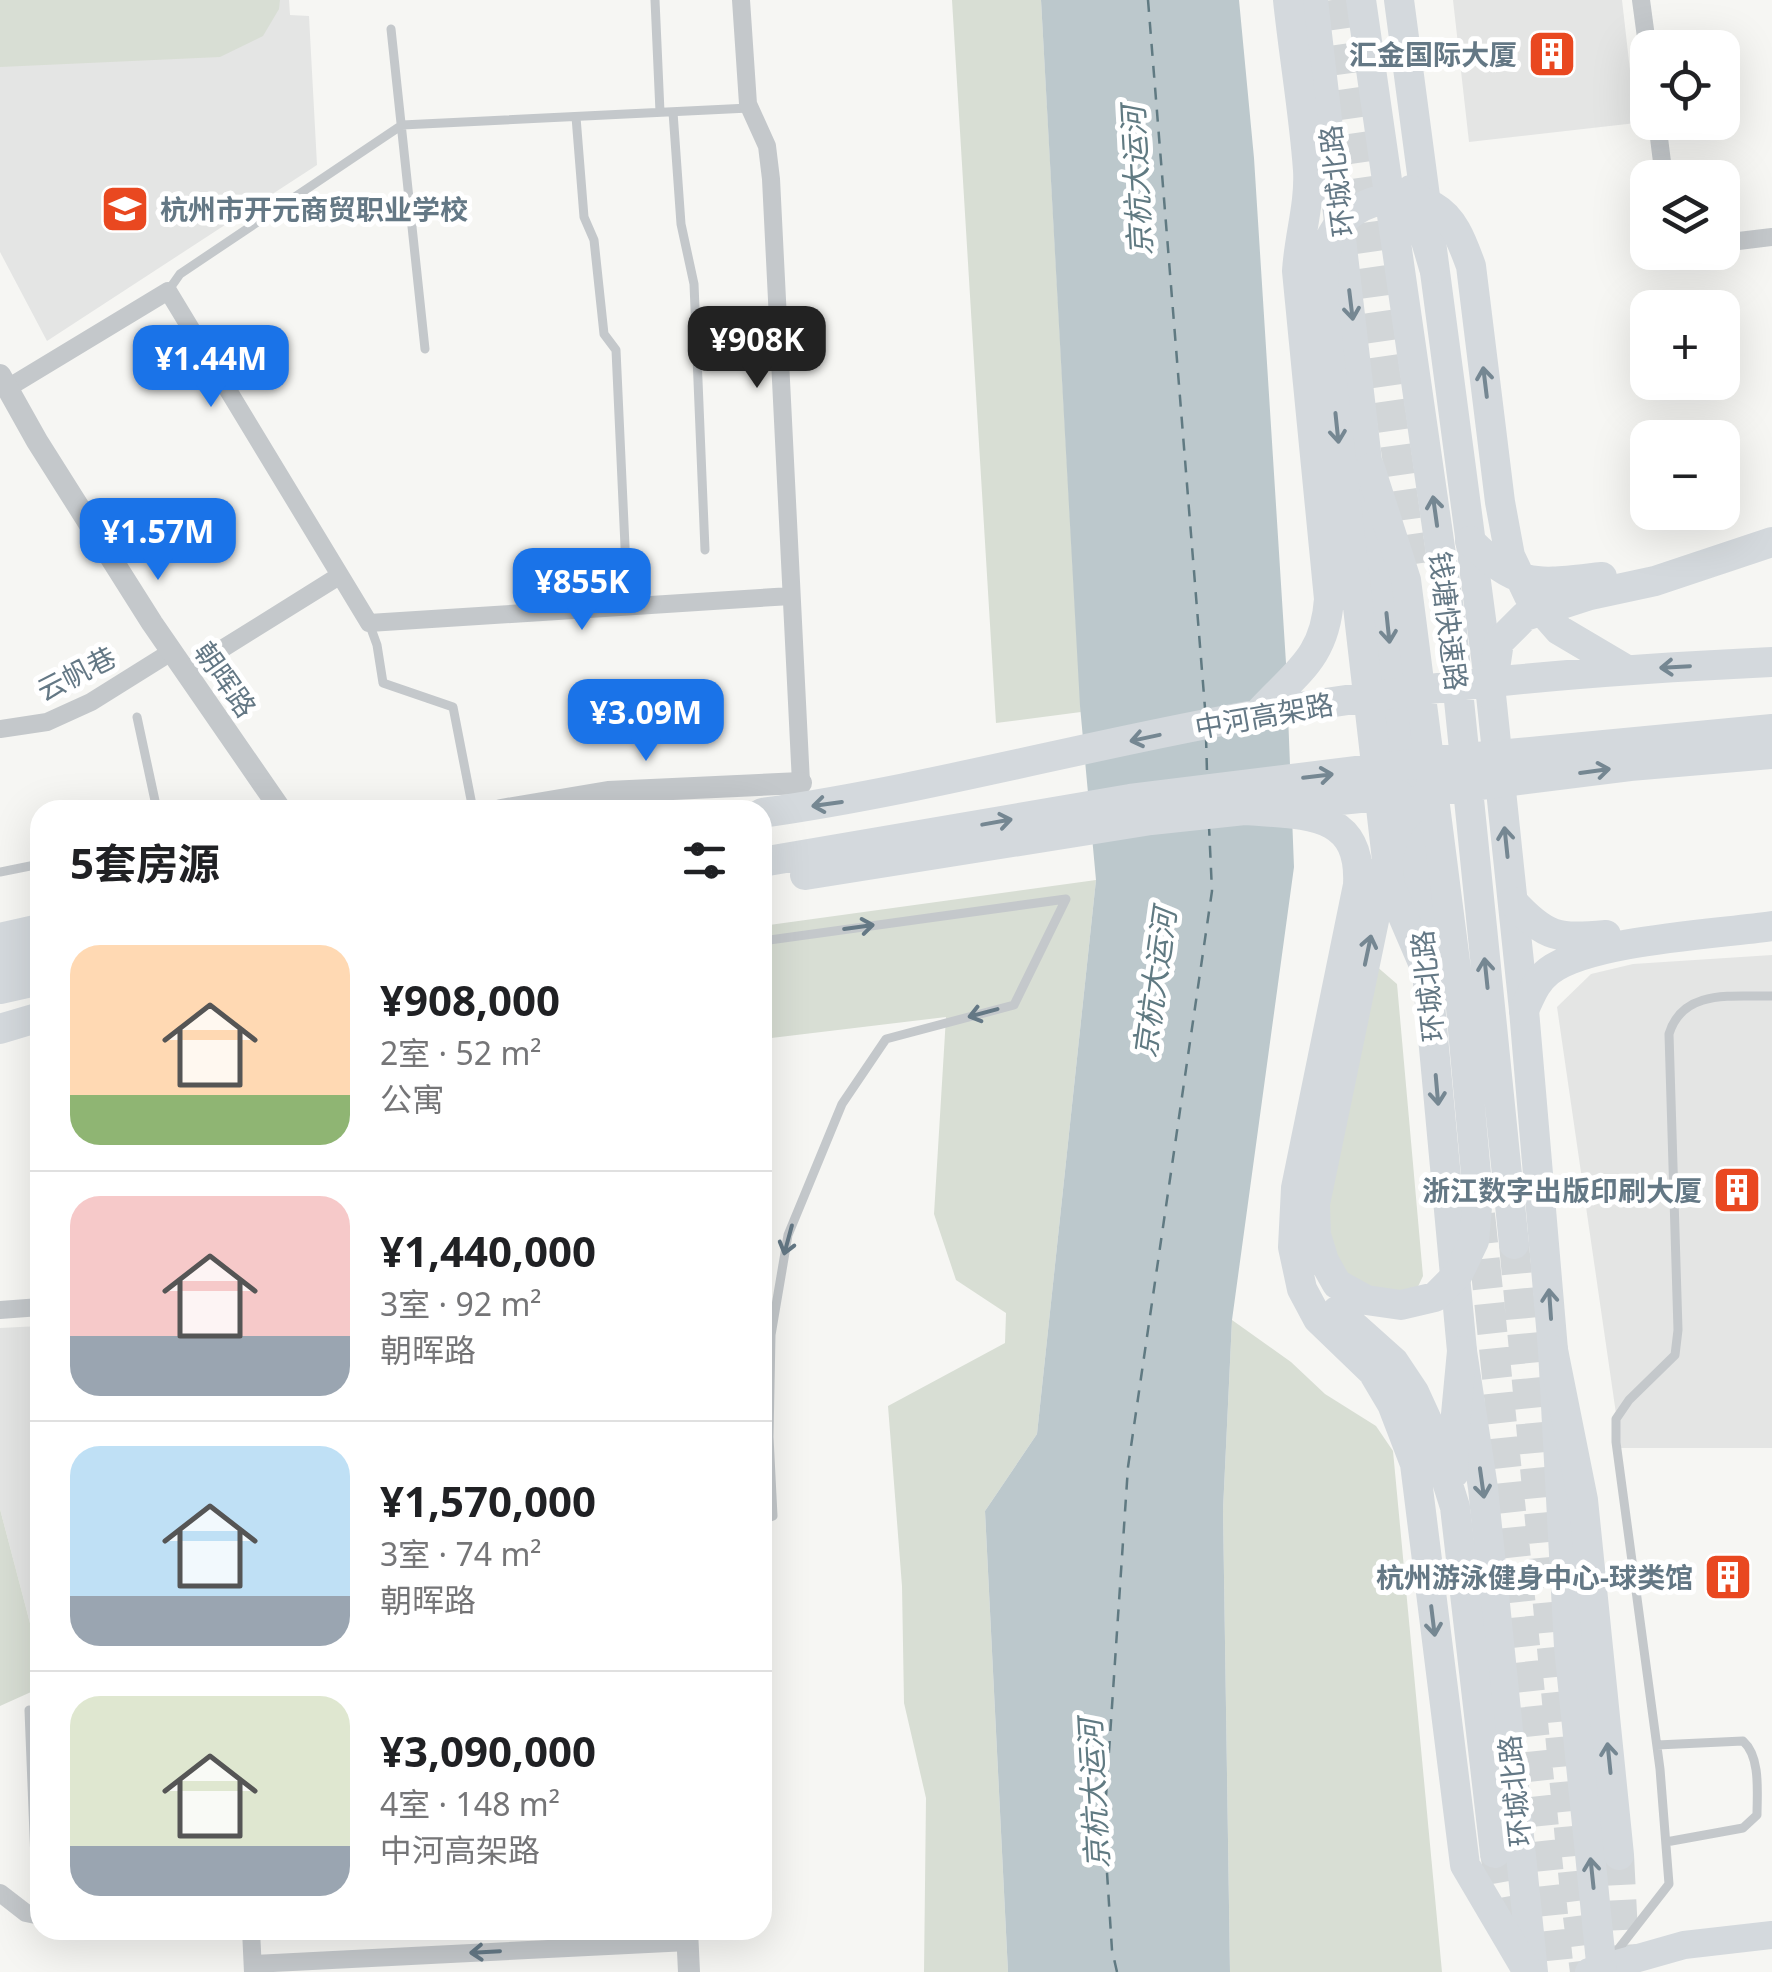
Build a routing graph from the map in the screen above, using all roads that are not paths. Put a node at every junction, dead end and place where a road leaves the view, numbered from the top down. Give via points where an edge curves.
1 (655, 0) edge
2 (741, 0) edge
3 (1288, 0) edge
4 (1314, 0) edge
5 (1362, 0) edge
6 (1371, 0) edge
7 (1399, 0) edge
8 (1641, 0) edge
9 (391, 29) dead end
10 (1645, 30) edge
11 (749, 108) junction
12 (660, 112) junction
13 (673, 112) junction
14 (576, 117) junction
15 (402, 124) junction
16 (1772, 237) edge
17 (1740, 240) edge
18 (1434, 268) junction
19 (168, 291) junction
20 (424, 349) dead end
21 (3, 382) edge
22 (1370, 468) junction
23 (1772, 525) edge
24 (1470, 540) junction
25 (1772, 542) edge
26 (705, 550) dead end
27 (626, 568) dead end
28 (339, 576) junction
29 (1589, 586) junction
30 (791, 596) junction
31 (370, 624) junction
32 (171, 652) junction
33 (1772, 662) edge
34 (1625, 669) junction
35 (185, 672) junction
36 (1491, 694) junction
37 (1258, 714) junction
38 (137, 717) dead end
39 (0, 729) edge
40 (1772, 729) edge
41 (1772, 754) edge
42 (801, 782) joint
43 (1431, 791) junction
44 (155, 800) edge
45 (274, 800) edge
46 (471, 800) edge
47 (560, 800) edge
48 (1237, 809) junction
49 (772, 811) edge
50 (772, 860) edge
51 (30, 866) edge
52 (0, 872) edge
53 (772, 879) edge
54 (1513, 902) junction
55 (1772, 912) edge
56 (1772, 926) edge
57 (30, 930) edge
58 (0, 935) edge
59 (772, 939) edge
60 (30, 960) edge
61 (0, 966) edge
62 (1427, 972) junction
63 (30, 982) edge
64 (0, 989) edge
65 (1772, 996) edge
66 (30, 1006) edge
67 (1524, 1010) junction
68 (0, 1014) edge
69 (30, 1020) edge
70 (0, 1029) edge
71 (1514, 1244) tunnel mouth
72 (1293, 1247) junction
73 (30, 1308) edge
74 (0, 1310) edge
75 (772, 1328) edge
76 (1553, 1350) junction
77 (1462, 1351) junction
78 (1455, 1508) junction
79 (29, 1710) dead end
80 (30, 1724) edge
81 (1657, 1745) junction
82 (1666, 1842) junction
83 (1495, 1853) tunnel mouth
84 (1619, 1855) tunnel mouth
85 (0, 1893) edge
86 (30, 1914) edge
87 (1772, 1935) edge
88 (252, 1940) edge
89 (634, 1940) edge
90 (688, 1940) edge
91 (253, 1968) edge
92 (690, 1972) edge
93 (1530, 1972) edge
94 (1601, 1972) edge

1 - 12 lane
2 - 11 street
3 - 37 main road via 1308,170 1297,271 1328,561 1327,626 1306,666
4 -> 22 main road, 环城北路
71 -> 5 main road, 钱塘快速路 via 1452,631
6 - 18 main road via 1402,160
7 - 18 main road
8 - 10 street
9 - 15 lane
11 - 13 lane
11 - 30 street via 767,146 771,178
12 - 13 lane
12 - 14 lane
13 - 26 lane via 681,224 694,284
14 - 15 lane
14 - 27 lane via 604,334 616,350
15 - 19 lane via 180,274
15 - 20 lane
16 - 17 street
18 - 24 main road
19 - 21 street
19 - 28 street
21 - 32 street, 朝晖路
22 -> 43 main road via 1406,580 1460,1008 1477,1211 1474,1241 1458,1274 1435,1296 1401,1305 1366,1300 1337,1284 1316,1235 1314,1204 1387,858 1400,822
22 -> 62 main road, 环城北路
23 - 29 main road
24 - 29 main road via 1509,576
24 - 36 main road
25 - 29 main road via 1655,581
28 - 31 street
28 - 35 street
29 - 36 main road via 1511,627 1499,642
30 - 31 street
30 - 42 street
31 - 46 lane via 383,683 454,707
32 - 35 street, 朝晖路
32 - 39 street, 云帆巷 via 47,722
33 -> 34 main road, 中河高架路
34 - 37 main road, 中河高架路
34 -> 62 main road via 1560,630 1530,596 1510,556 1471,266 1457,231 1434,207 1392,196 1358,206 1332,235 1323,276 1326,328 1390,886
35 - 45 street, 朝晖路
54 -> 36 main road
37 -> 49 main road, 中河高架路 via 905,790
38 - 44 lane
50 -> 40 main road via 1130,799
43 -> 41 main road
42 - 47 street
43 - 48 main road
48 - 53 main road
48 - 72 main road via 1328,821 1349,837 1359,857 1296,1188
51 - 52 lane
54 - 55 main road via 1560,938
54 - 67 main road
56 - 67 main road via 1583,952 1546,973
57 - 58 main road
59 -> 75 lane via 1066,899 1014,1006 886,1039 842,1104 788,1235
60 - 61 main road
62 -> 77 main road, 环城北路
63 - 64 main road
65 - 81 lane via 1692,1003 1674,1016 1668,1034 1675,1355 1616,1419
66 - 68 main road
76 -> 67 main road
69 - 70 main road
72 - 78 main road via 1319,1293 1394,1362 1414,1392
72 -> 93 main road via 1302,1290 1318,1319 1372,1372 1416,1464 1465,1865
73 - 74 street
84 -> 76 main road via 1583,1500
94 -> 76 main road via 1569,1647
77 - 78 main road
77 -> 93 main road, 环城北路 via 1484,1488
78 - 83 main road
79 - 80 lane
81 - 82 lane
81 - 82 lane via 1743,1741 1751,1748 1757,1783 1756,1815 1743,1828
82 - 94 lane via 1668,1884
85 - 86 street
87 - 94 main road via 1684,1945
88 - 91 street
89 -> 91 street
90 - 92 street

